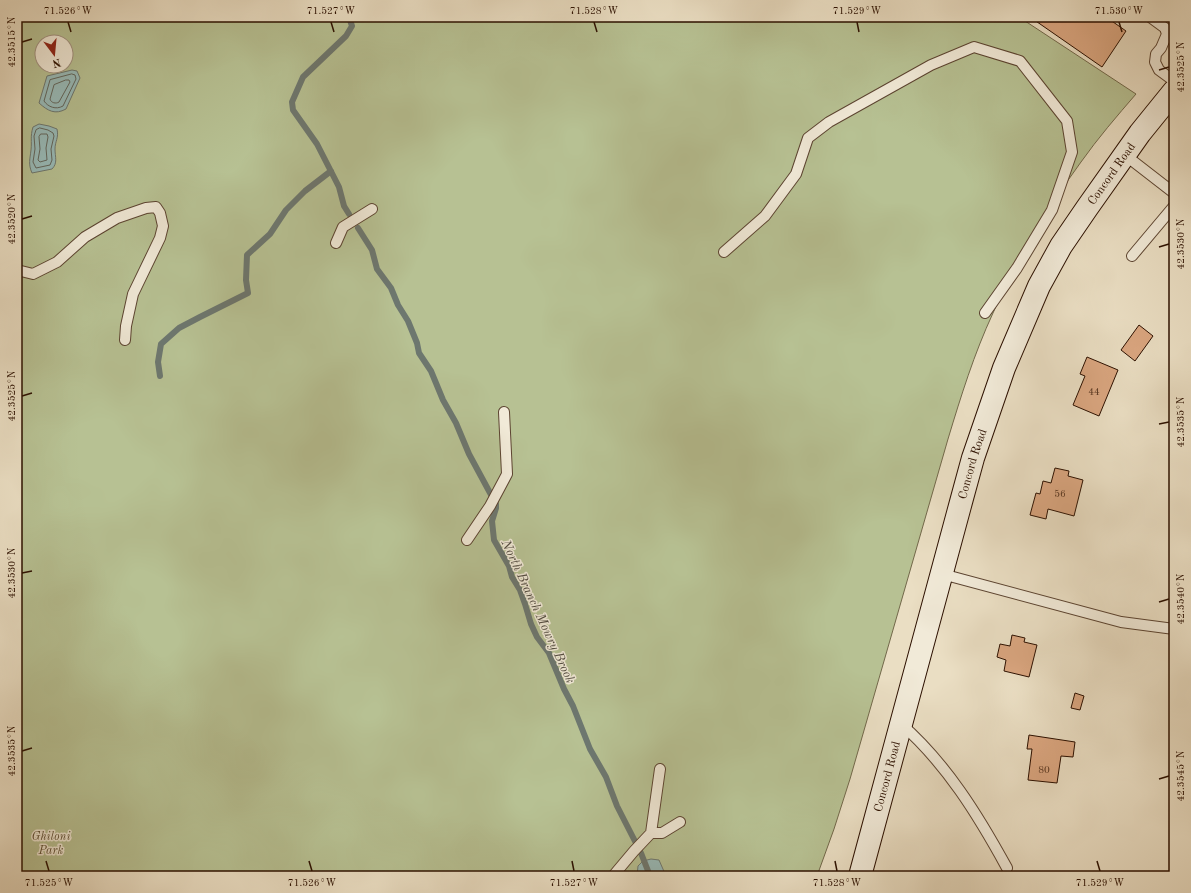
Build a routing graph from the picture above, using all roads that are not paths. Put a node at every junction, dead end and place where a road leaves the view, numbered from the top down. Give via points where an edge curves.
1 (1150, 17) edge
2 (1174, 81) edge
3 (1174, 91) edge
4 (1124, 155) junction
5 (1174, 194) edge
6 (1174, 206) edge
7 (372, 209) dead end
8 (336, 243) dead end
9 (724, 252) dead end
10 (1132, 256) dead end
11 (17, 270) edge
12 (985, 313) dead end
13 (124, 340) dead end
14 (504, 412) dead end
15 (467, 540) dead end
16 (942, 574) junction
17 (1174, 628) edge
18 (900, 723) junction
19 (660, 769) dead end
20 (680, 822) dead end
21 (649, 835) junction
22 (1007, 868) dead end
23 (613, 876) edge
24 (860, 876) edge

1 - 2 lane via 1165,28 1167,34 1156,54 1159,70
3 - 4 street, Concord Road
4 - 5 lane
4 - 16 street, Concord Road via 1061,246 1018,332 973,458
6 - 10 lane
7 - 8 lane via 343,227
9 - 12 lane via 765,216 796,174 808,138 829,122 925,68 974,47 1020,61 1067,121 1072,152 1052,210 1018,268
11 - 13 lane via 33,274 57,262 85,237 117,218 156,207 163,226 160,238 133,294
14 - 15 lane via 507,474 490,506
16 - 17 lane via 1121,622
16 - 18 street, Concord Road
18 - 22 lane via 947,772 982,823
18 - 24 street, Concord Road
19 - 21 lane
20 - 21 lane via 662,833
21 - 23 lane

